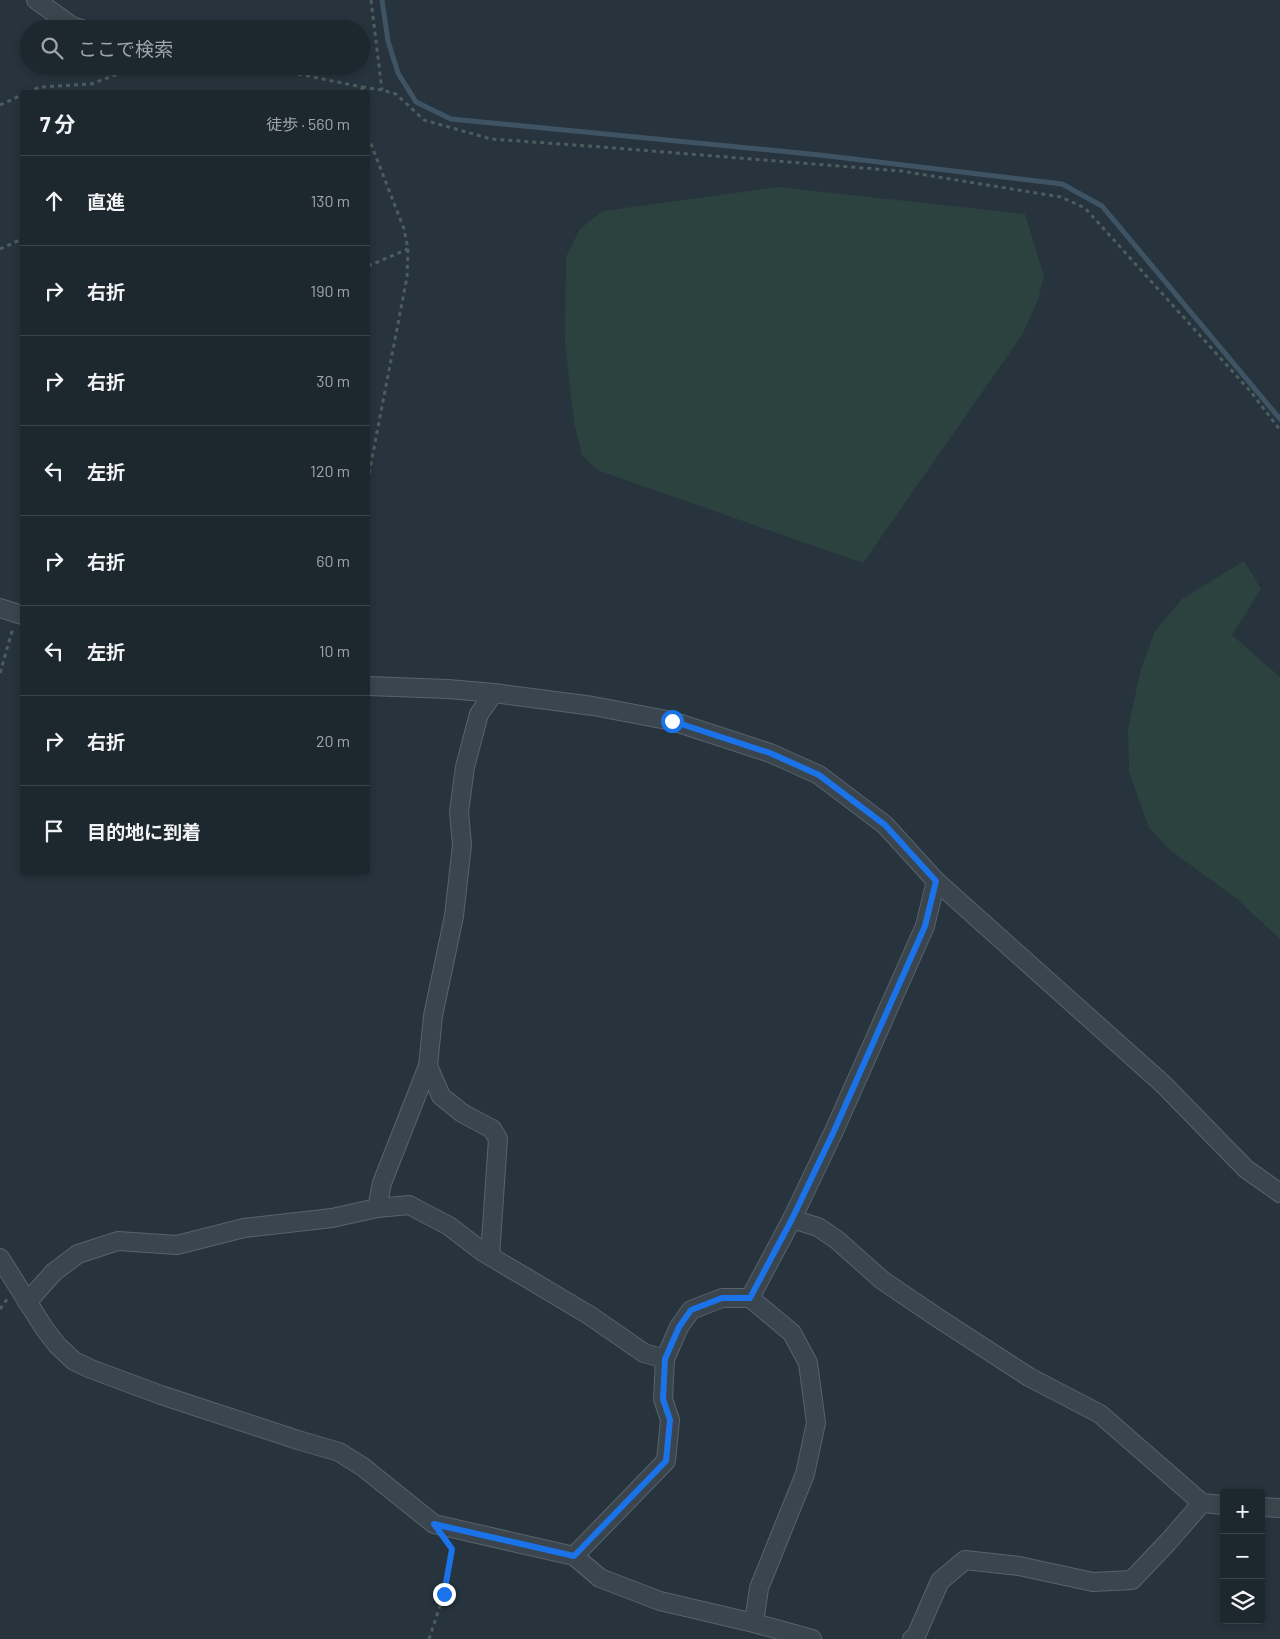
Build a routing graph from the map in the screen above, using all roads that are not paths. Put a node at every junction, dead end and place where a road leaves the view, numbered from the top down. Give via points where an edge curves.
1 (36, 0) edge
2 (64, 20) edge
3 (0, 608) edge
4 (20, 614) edge
5 (370, 686) edge
6 (494, 693) junction
7 (936, 881) junction
8 (428, 1066) junction
9 (1280, 1193) edge
10 (377, 1208) junction
11 (792, 1219) junction
12 (490, 1256) junction
13 (0, 1258) edge
14 (750, 1298) junction
15 (27, 1302) junction
16 (665, 1359) junction
17 (1202, 1503) junction
18 (1220, 1505) edge
19 (1265, 1507) edge
20 (1280, 1508) edge
21 (574, 1556) junction
22 (754, 1623) junction
23 (812, 1639) edge
24 (912, 1639) edge

1 - 2 street
3 - 4 street
5 - 6 street
6 - 7 street via 593,706 672,721 770,753 819,775 885,825
6 - 8 street via 479,714 465,767 459,812 462,845 454,916 433,1016
7 - 9 street via 1163,1084 1246,1169
7 - 11 street via 925,926
8 - 10 street via 382,1183
8 - 12 street via 441,1096 462,1113 492,1129 498,1139
10 - 12 street via 409,1205 449,1226
10 - 15 street via 332,1218 244,1228 177,1245 118,1240 78,1254 54,1272
11 - 14 street
11 - 17 street via 818,1227 882,1280 938,1318 1029,1377 1100,1414
12 - 16 street via 590,1315 644,1353
13 - 15 street
14 - 16 street via 722,1298 691,1310 679,1327
14 - 22 street via 792,1334 808,1363 816,1422 805,1474 759,1588
15 - 21 street via 56,1345 74,1361 90,1369 339,1452 363,1467 434,1524
16 - 21 street via 663,1399 670,1420 666,1461
17 - 18 street
17 - 24 street via 1132,1580 1093,1582 1018,1566 965,1560 940,1581
19 - 20 street
21 - 22 street via 600,1578 660,1601
22 - 23 street

